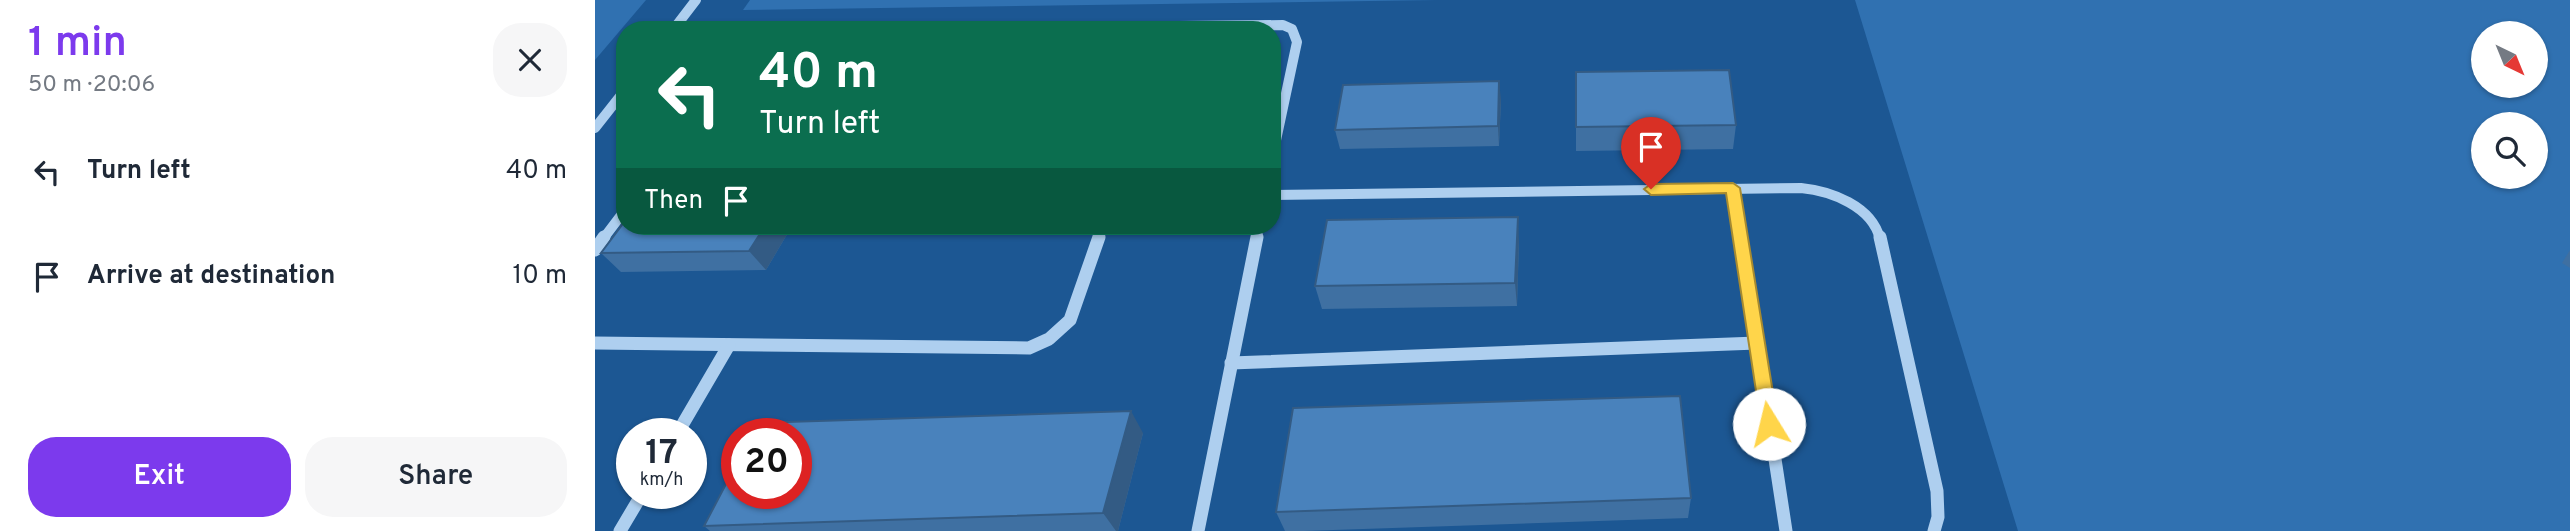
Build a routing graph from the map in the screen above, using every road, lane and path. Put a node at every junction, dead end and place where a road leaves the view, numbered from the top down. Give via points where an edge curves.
1 (696, 0) edge
2 (680, 21) edge
3 (1281, 25) edge
4 (616, 101) edge
5 (1281, 117) edge
6 (595, 128) edge
7 (1733, 188) junction
8 (1281, 195) edge
9 (616, 223) edge
10 (1100, 235) edge
11 (1257, 235) edge
12 (595, 250) edge
13 (595, 343) edge
14 (1757, 343) junction
15 (729, 345) junction
16 (1231, 363) junction
17 (686, 418) edge
18 (633, 509) edge
19 (620, 531) edge
20 (1198, 531) edge
21 (1786, 531) edge
22 (1934, 531) edge

1 - 2 street
3 - 5 street via 1292,29 1297,42
4 - 6 street
7 - 8 street
7 - 14 street
7 - 22 street via 1810,188 1830,193 1862,209 1879,234 1937,491
9 - 12 street
10 - 15 street via 1070,320 1049,339 1029,348
11 - 16 street
13 - 15 street
14 - 16 street
14 - 21 street
15 - 17 street
16 - 20 street
18 - 19 street

